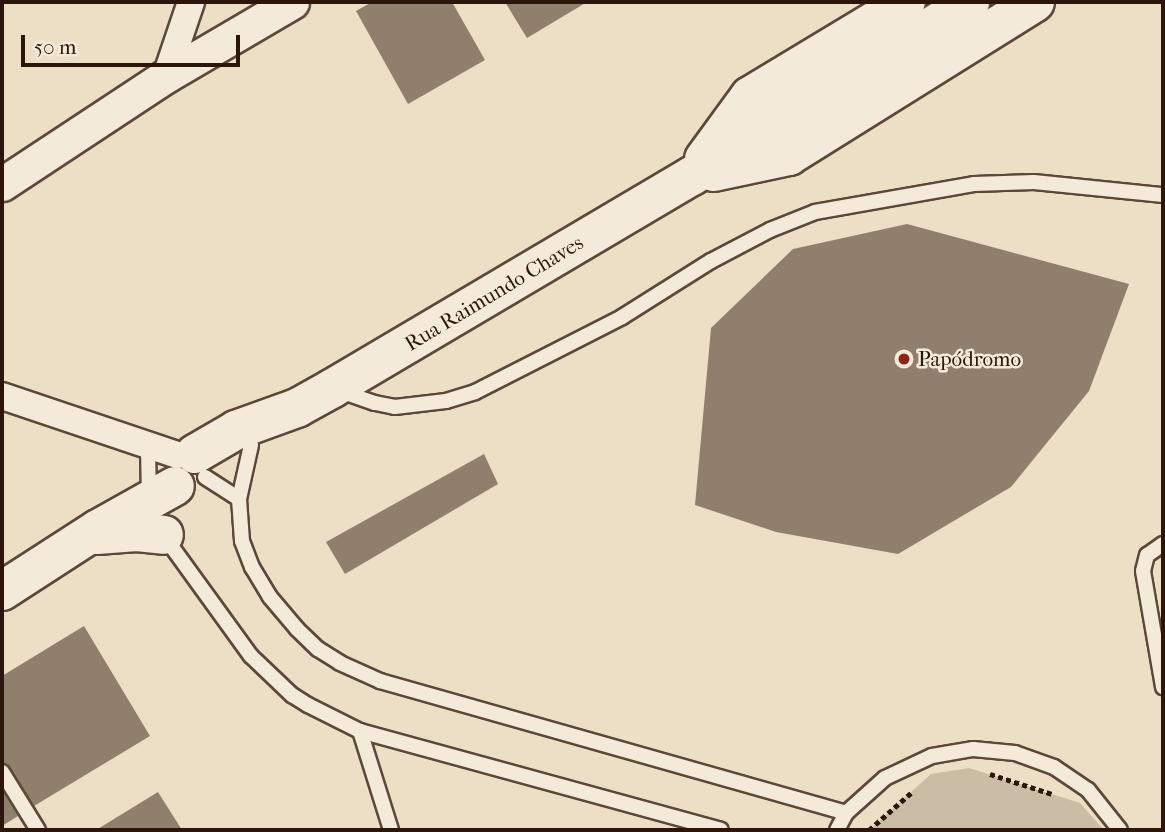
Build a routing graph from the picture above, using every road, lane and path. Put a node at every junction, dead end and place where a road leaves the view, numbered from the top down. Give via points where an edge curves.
1 (191, 2) edge
2 (292, 2) edge
3 (906, 2) edge
4 (970, 2) edge
5 (1035, 2) edge
6 (166, 76) junction
7 (692, 176) junction
8 (2, 184) edge
9 (1163, 195) edge
10 (333, 388) junction
11 (2, 396) edge
12 (297, 408) junction
13 (251, 445) junction
14 (168, 481) junction
15 (239, 499) junction
16 (1163, 544) edge
17 (2, 591) edge
18 (1163, 687) edge
19 (360, 731) junction
20 (2, 772) edge
21 (982, 772) dead end
22 (921, 783) dead end
23 (1056, 795) dead end
24 (846, 813) junction
25 (38, 830) edge
26 (391, 830) edge
27 (721, 830) edge
28 (836, 830) edge
29 (869, 830) edge
30 (1120, 830) edge

1 - 6 street
2 - 6 street
3 - 7 main road, Rua Raimundo Chaves via 750,96
4 - 7 main road, Rua Raimundo Chaves
5 - 7 main road, Rua Raimundo Chaves via 789,156
6 - 8 street
7 - 10 main road, Rua Raimundo Chaves
9 - 10 lane via 1034,182 974,184 815,212 770,229 622,317 475,392 396,407
10 - 12 main road, Rua Raimundo Chaves
11 - 14 street
12 - 13 main road, Rua Raimundo Chaves
12 - 14 main road, Rua Raimundo Chaves via 236,430
13 - 14 main road, Rua Raimundo Chaves
13 - 15 lane
14 - 15 lane
14 - 17 main road via 136,532 93,533
14 - 19 lane via 251,656 292,695
15 - 24 lane via 242,541 270,597 318,649 340,663 380,681
16 - 18 lane via 1143,563
19 - 26 lane
19 - 27 lane
20 - 25 lane
21 - 23 path
22 - 29 path
24 - 28 lane
24 - 30 lane via 885,778 932,755 973,749 1015,753 1054,767 1088,790

